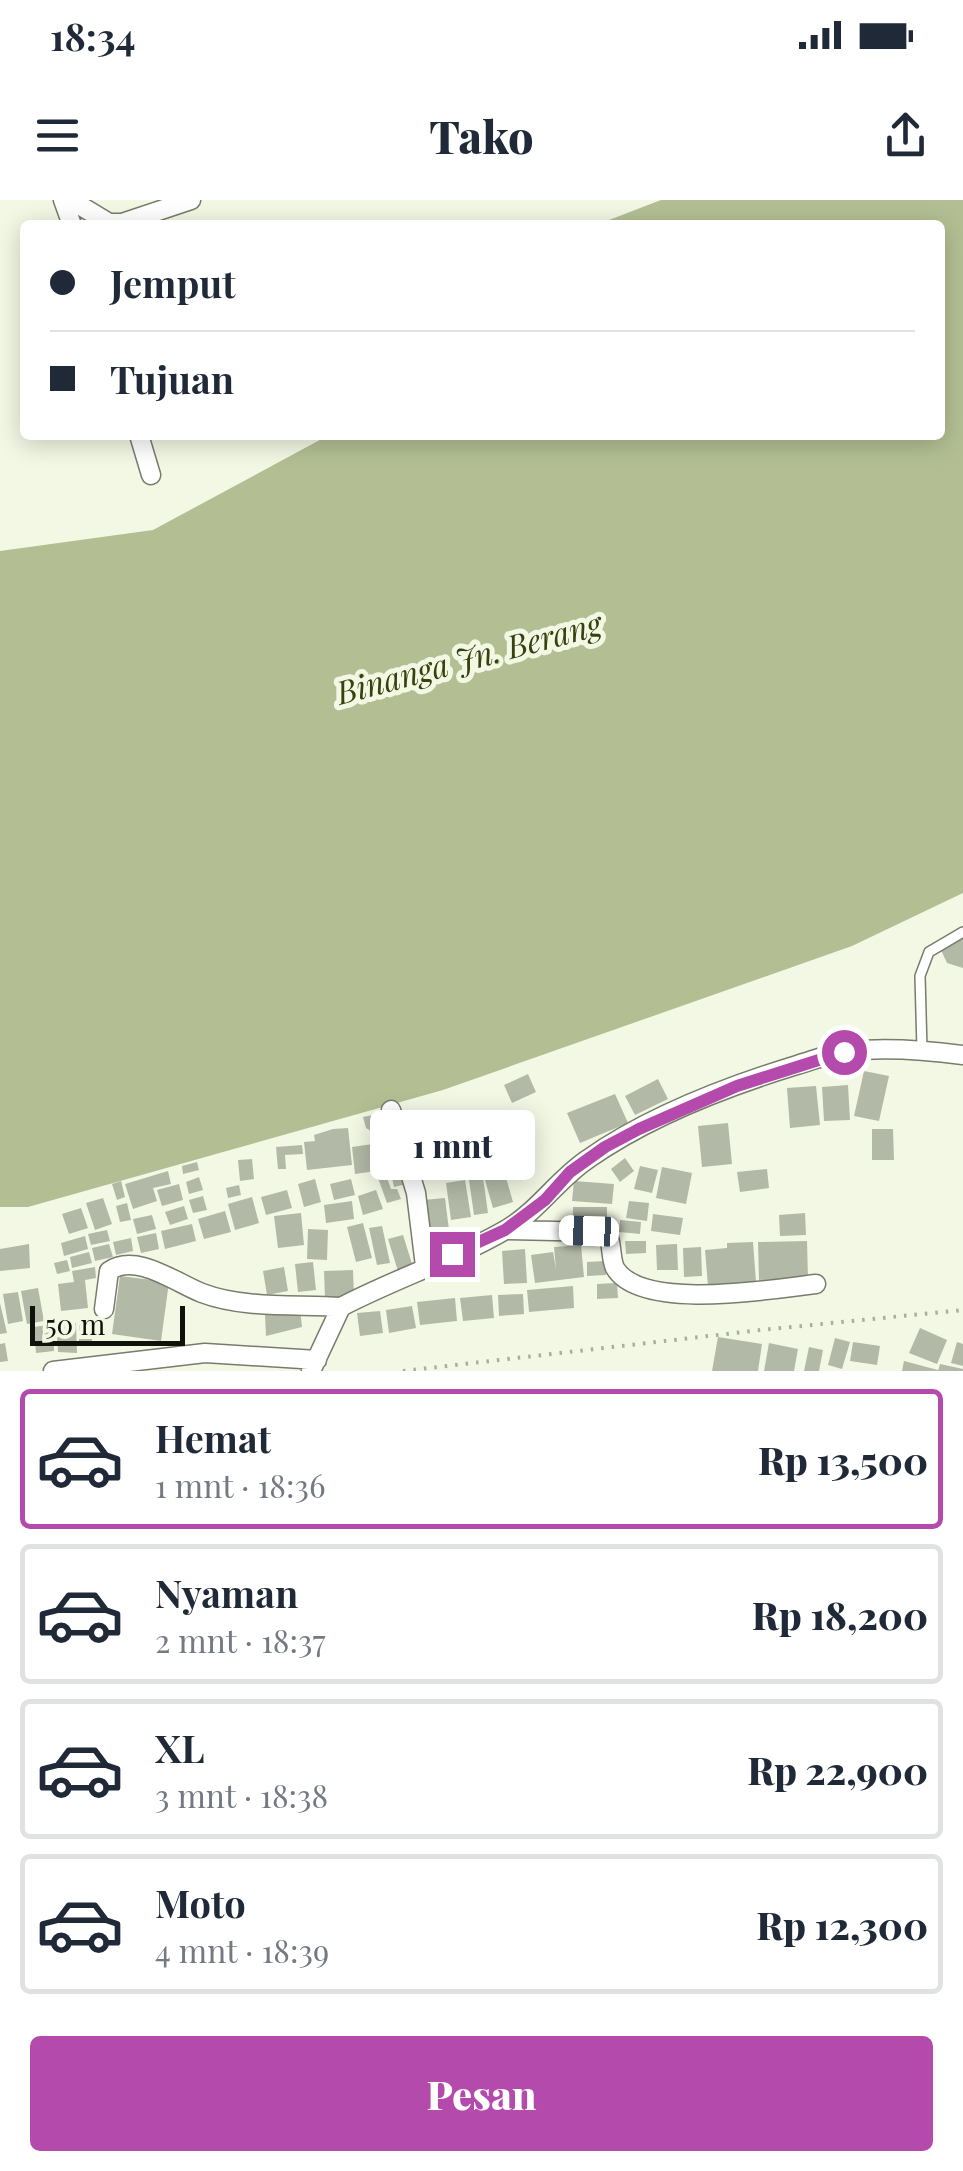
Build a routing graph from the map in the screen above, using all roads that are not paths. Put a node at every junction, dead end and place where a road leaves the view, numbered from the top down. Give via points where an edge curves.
1 (67, 200) edge
2 (191, 200) edge
3 (104, 220) edge
4 (131, 220) edge
5 (140, 440) edge
6 (151, 475) dead end
7 (963, 932) edge
8 (922, 1050) junction
9 (963, 1055) edge
10 (391, 1110) dead end
11 (505, 1230) junction
12 (425, 1266) junction
13 (816, 1284) dead end
14 (341, 1307) junction
15 (104, 1308) dead end
16 (314, 1365) edge
17 (52, 1371) edge

1 - 3 street
2 - 4 street
5 - 6 street
7 - 8 lane via 929,952 920,976
8 - 9 street
8 - 11 street via 844,1052 706,1098 605,1147
10 - 12 street via 416,1193
11 - 12 street
11 - 13 street via 602,1232 619,1272 666,1294
12 - 14 street
14 - 15 street via 250,1304 206,1295 140,1266 117,1265 109,1271
14 - 16 street
16 - 17 street via 205,1353

